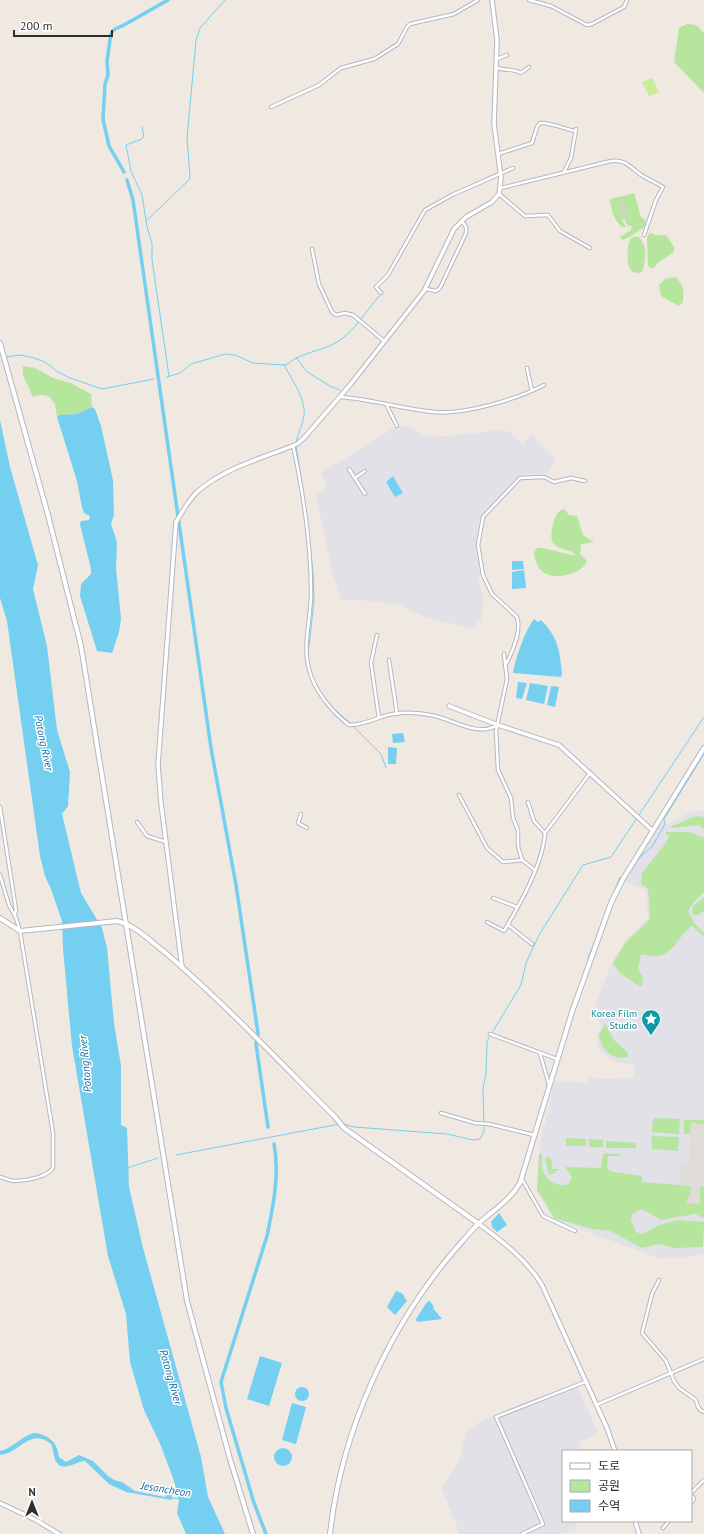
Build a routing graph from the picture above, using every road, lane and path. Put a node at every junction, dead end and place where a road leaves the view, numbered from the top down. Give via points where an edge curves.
1 (478, 0) edge
2 (492, 0) edge
3 (529, 0) edge
4 (627, 0) edge
5 (507, 55) dead end
6 (497, 59) junction
7 (529, 67) dead end
8 (497, 68) junction
9 (271, 107) dead end
10 (497, 154) junction
11 (513, 168) dead end
12 (500, 173) junction
13 (564, 173) junction
14 (501, 188) junction
15 (499, 194) junction
16 (462, 220) junction
17 (644, 235) dead end
18 (590, 248) dead end
19 (312, 249) dead end
20 (426, 289) junction
21 (381, 293) dead end
22 (385, 342) junction
23 (0, 343) edge
24 (527, 368) dead end
25 (544, 384) dead end
26 (532, 390) junction
27 (340, 397) junction
28 (386, 406) junction
29 (397, 426) dead end
30 (295, 445) junction
31 (348, 469) dead end
32 (365, 471) dead end
33 (355, 478) junction
34 (585, 481) dead end
35 (365, 494) dead end
36 (377, 635) dead end
37 (504, 654) dead end
38 (389, 660) dead end
39 (506, 666) junction
40 (449, 706) dead end
41 (397, 714) junction
42 (379, 718) junction
43 (498, 725) junction
44 (704, 748) edge
45 (590, 773) junction
46 (458, 795) dead end
47 (528, 802) dead end
48 (0, 807) edge
49 (300, 814) dead end
50 (137, 822) dead end
51 (308, 828) dead end
52 (653, 831) junction
53 (546, 833) junction
54 (166, 842) junction
55 (522, 860) junction
56 (535, 870) junction
57 (0, 875) edge
58 (493, 898) dead end
59 (517, 907) junction
60 (15, 915) junction
61 (0, 918) edge
62 (488, 922) dead end
63 (126, 923) junction
64 (508, 925) junction
65 (20, 931) junction
66 (532, 944) dead end
67 (182, 967) junction
68 (490, 1034) dead end
69 (540, 1053) junction
70 (557, 1060) junction
71 (549, 1085) junction
72 (441, 1113) dead end
73 (534, 1135) junction
74 (0, 1177) edge
75 (522, 1179) junction
76 (479, 1224) junction
77 (575, 1231) dead end
78 (659, 1280) dead end
79 (704, 1358) edge
80 (671, 1374) junction
81 (585, 1382) junction
82 (596, 1405) junction
83 (704, 1412) edge
84 (615, 1450) edge
85 (704, 1480) edge
86 (692, 1492) edge
87 (0, 1503) edge
88 (635, 1522) edge
89 (668, 1522) edge
90 (663, 1528) dead end
91 (59, 1534) edge
92 (253, 1534) edge
93 (330, 1534) edge
94 (522, 1534) edge
95 (639, 1534) edge

1 - 9 street via 454,14 410,24 398,44 380,56 341,68 319,85
2 - 6 street
3 - 4 street via 551,6 586,25 624,7
5 - 6 street
6 - 8 street
7 - 8 street via 521,73
8 - 10 street via 494,118
10 - 12 street
10 - 13 street via 532,143 540,123 576,130 571,158
11 - 12 street
12 - 14 street
12 - 21 street via 452,194 424,210 388,275 376,287
13 - 14 street
13 - 17 street via 619,160 663,187
14 - 15 street
15 - 16 street via 492,202
15 - 18 street via 524,216 548,215 560,231
16 - 20 street via 454,229
16 - 20 street via 466,233 442,283 436,291
19 - 22 street via 319,284 332,312 336,315 353,315
20 - 22 street
22 - 27 street
23 - 63 main road via 81,646
24 - 26 street
25 - 26 street
26 - 28 street via 508,400 459,410 432,412
27 - 28 street via 366,399
27 - 30 street
28 - 29 street
30 - 42 street via 311,584 306,655 309,670 318,691 349,725 368,723
30 - 54 street via 239,467 211,482 197,492 188,503 175,529 158,765
31 - 33 street
32 - 33 street
33 - 35 street
34 - 39 street via 571,478 554,482 544,476 520,478 483,517 478,545 483,575 492,594 517,617 519,622 516,640
36 - 42 street via 371,663
37 - 39 street
38 - 41 street
39 - 43 street via 507,679
40 - 43 street
41 - 42 street
41 - 43 street via 432,715 480,730
43 - 45 street via 559,745
43 - 55 street via 498,770 511,798
44 - 52 main road
45 - 52 street
45 - 53 street
46 - 55 street via 486,848 503,862
47 - 53 street via 534,821
48 - 60 street
49 - 51 street via 298,824
50 - 54 street via 147,836
52 - 70 main road via 611,903
53 - 56 street via 544,847
54 - 67 street
55 - 56 street
56 - 59 street
57 - 60 street via 9,905
58 - 59 street
59 - 64 street
60 - 65 street
61 - 65 main road
62 - 64 street via 504,931
63 - 65 main road via 117,921
63 - 67 main road
63 - 92 main road via 187,1301
64 - 66 street
65 - 74 street via 53,1133 53,1168 42,1176 18,1181
67 - 76 main road via 261,1042 344,1128
68 - 69 street
69 - 70 street
69 - 71 street
70 - 71 main road
71 - 73 main road
72 - 73 street
73 - 75 main road
75 - 76 main road via 513,1194
75 - 77 street via 543,1216
76 - 81 street via 499,1239 536,1275
76 - 93 main road via 428,1284 401,1323 389,1346 370,1387 344,1457
78 - 80 street via 652,1294 642,1332 666,1361
79 - 80 street
80 - 82 street
80 - 83 street via 679,1388 696,1400 697,1406
81 - 82 street
81 - 94 street via 496,1418 543,1524
82 - 84 street
85 - 86 street
87 - 91 street
88 - 95 street
89 - 90 street

